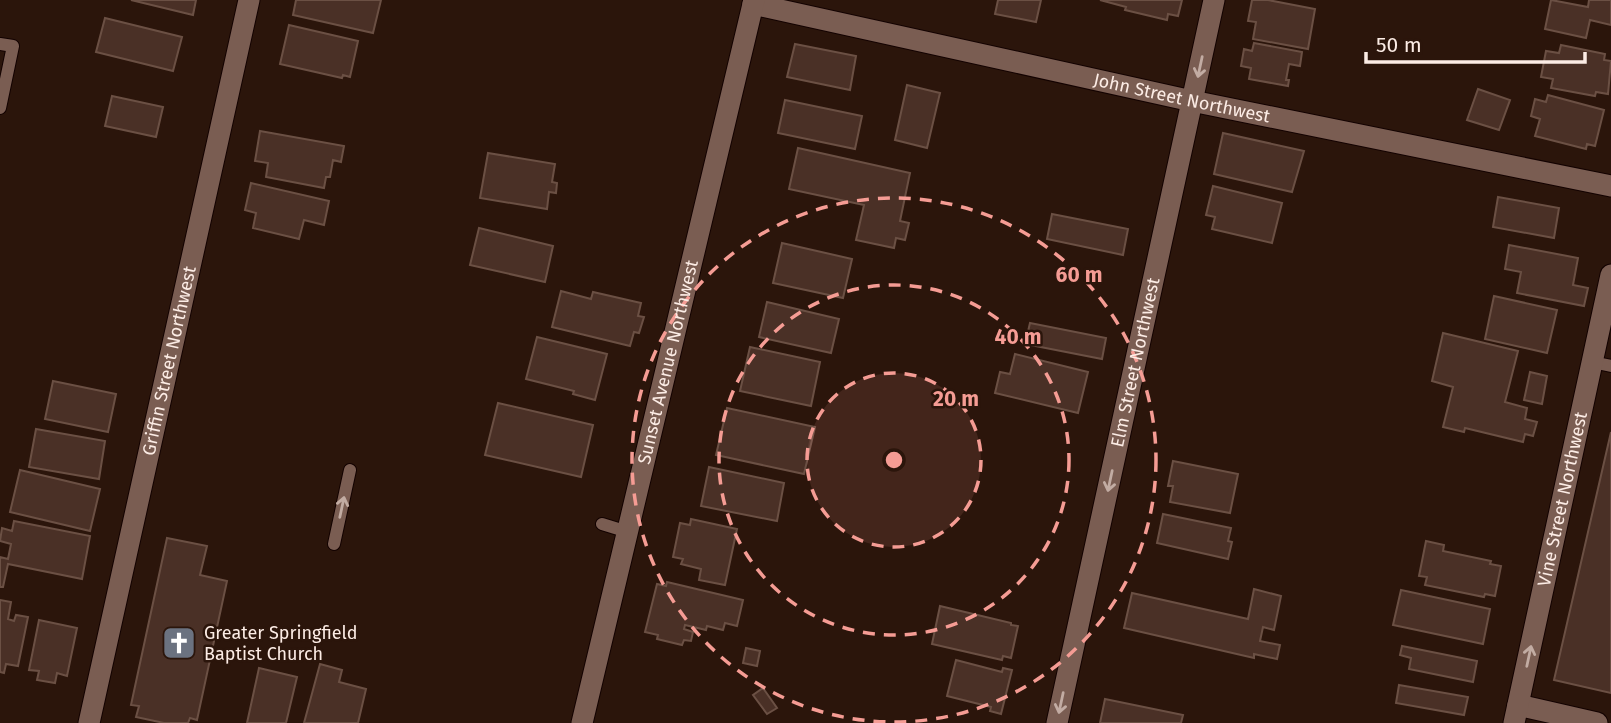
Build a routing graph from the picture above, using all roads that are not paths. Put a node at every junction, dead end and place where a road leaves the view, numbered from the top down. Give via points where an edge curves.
1 (249, 0) edge
2 (1214, 0) edge
3 (753, 2) edge
4 (0, 44) edge
5 (1192, 101) junction
6 (0, 108) edge
7 (1611, 186) edge
8 (1611, 275) edge
9 (1602, 364) edge
10 (350, 470) dead end
11 (602, 524) dead end
12 (628, 532) junction
13 (334, 544) dead end
14 (1516, 714) edge
15 (89, 723) edge
16 (582, 723) edge
17 (1057, 723) edge
18 (1597, 723) edge

1 - 15 street, Griffin Street Northwest
2 -> 5 street, Elm Street Northwest
3 - 5 street, John Street Northwest
3 - 12 street, Sunset Avenue Northwest
4 - 6 lane via 13,47
5 - 7 street, John Street Northwest
5 -> 17 street, Elm Street Northwest
8 - 9 street, Vine Street Northwest
14 -> 9 street, Vine Street Northwest
13 -> 10 lane
11 - 12 lane
12 - 16 street, Sunset Avenue Northwest
14 - 18 street

